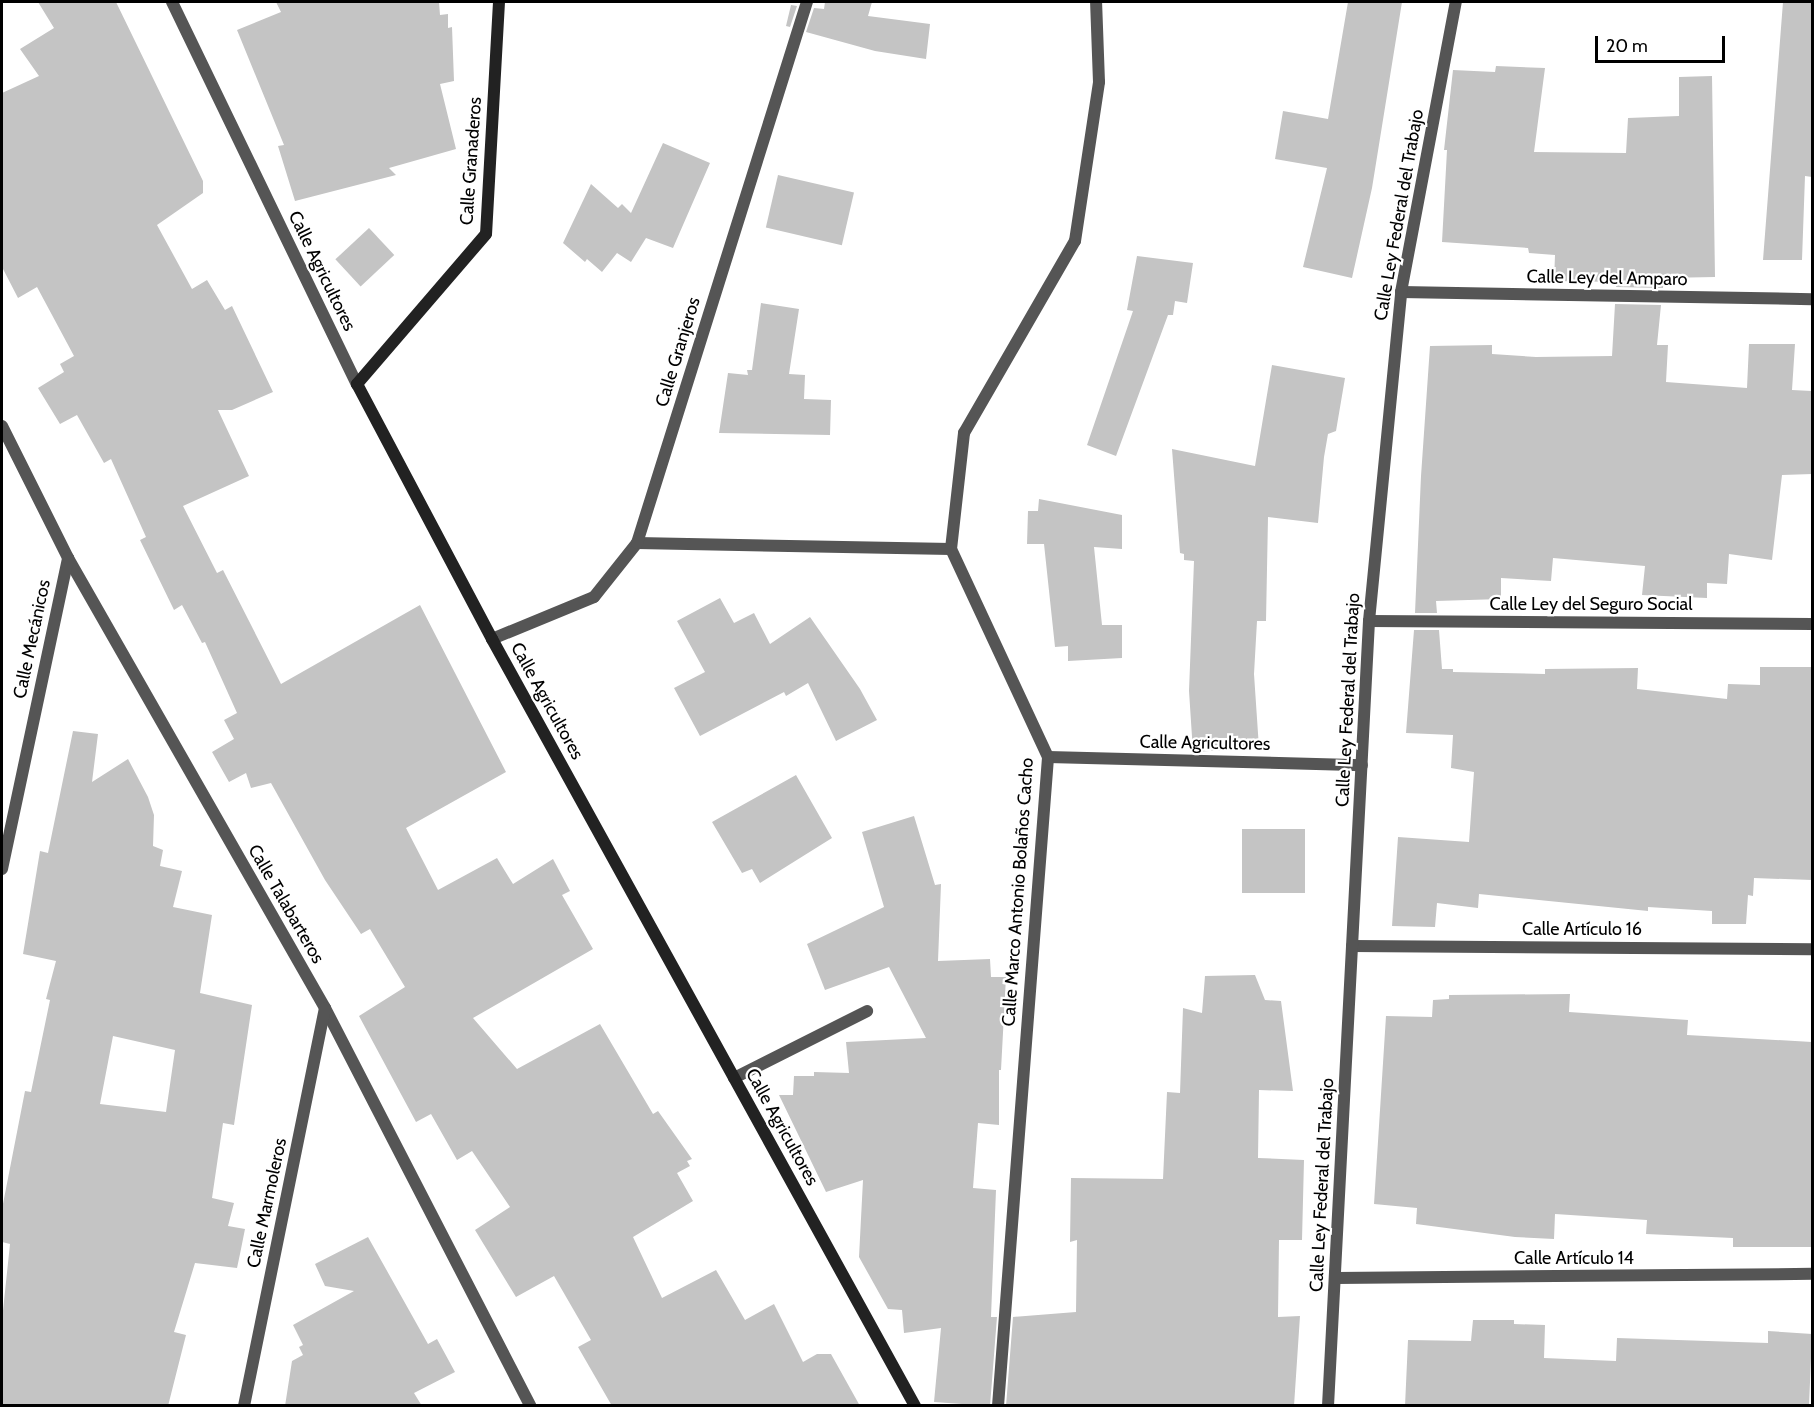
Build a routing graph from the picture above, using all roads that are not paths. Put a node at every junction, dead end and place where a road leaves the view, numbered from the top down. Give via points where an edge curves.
1 (171, 2) edge
2 (500, 2) edge
3 (807, 2) edge
4 (1096, 2) edge
5 (1456, 2) edge
6 (1401, 292) junction
7 (1812, 299) edge
8 (357, 384) junction
9 (2, 426) edge
10 (637, 543) junction
11 (951, 549) junction
12 (68, 558) junction
13 (1369, 621) junction
14 (1812, 624) edge
15 (492, 639) junction
16 (1048, 757) junction
17 (1362, 765) junction
18 (2, 869) edge
19 (1352, 946) junction
20 (1812, 949) edge
21 (325, 1008) junction
22 (867, 1011) dead end
23 (734, 1078) junction
24 (1812, 1274) edge
25 (1336, 1278) junction
26 (244, 1406) edge
27 (530, 1406) edge
28 (915, 1406) edge
29 (998, 1406) edge
30 (1328, 1406) edge

1 - 8 street, Calle Agricultores
2 - 8 street, Calle Granaderos via 486,234
3 - 10 street, Calle Granjeros
4 - 11 street via 1099,82 1075,241 964,433
5 - 6 street, Calle Ley Federal del Trabajo
6 - 7 street, Calle Ley del Amparo
6 - 13 street, Calle Ley Federal del Trabajo
8 - 15 street, Calle Agricultores
9 - 12 street, Calle Talabarteros
10 - 11 street
10 - 15 street, Calle Granjeros via 594,597
11 - 16 street, Calle Marco Antonio Bolaños Cacho
12 - 18 street, Calle Mecánicos
12 - 21 street, Calle Talabarteros
13 - 14 street, Calle Ley del Seguro Social
13 - 17 street, Calle Ley Federal del Trabajo
15 - 23 street, Calle Agricultores
16 - 17 street, Calle Agricultores
16 - 29 street, Calle Marco Antonio Bolaños Cacho
17 - 19 street, Calle Ley Federal del Trabajo
19 - 20 street, Calle Artículo 16
19 - 25 street, Calle Ley Federal del Trabajo
21 - 26 street, Calle Marmoleros
21 - 27 street, Calle Talabarteros
22 - 23 street
23 - 28 street, Calle Agricultores
24 - 25 street, Calle Artículo 14
25 - 30 street, Calle Ley Federal del Trabajo

